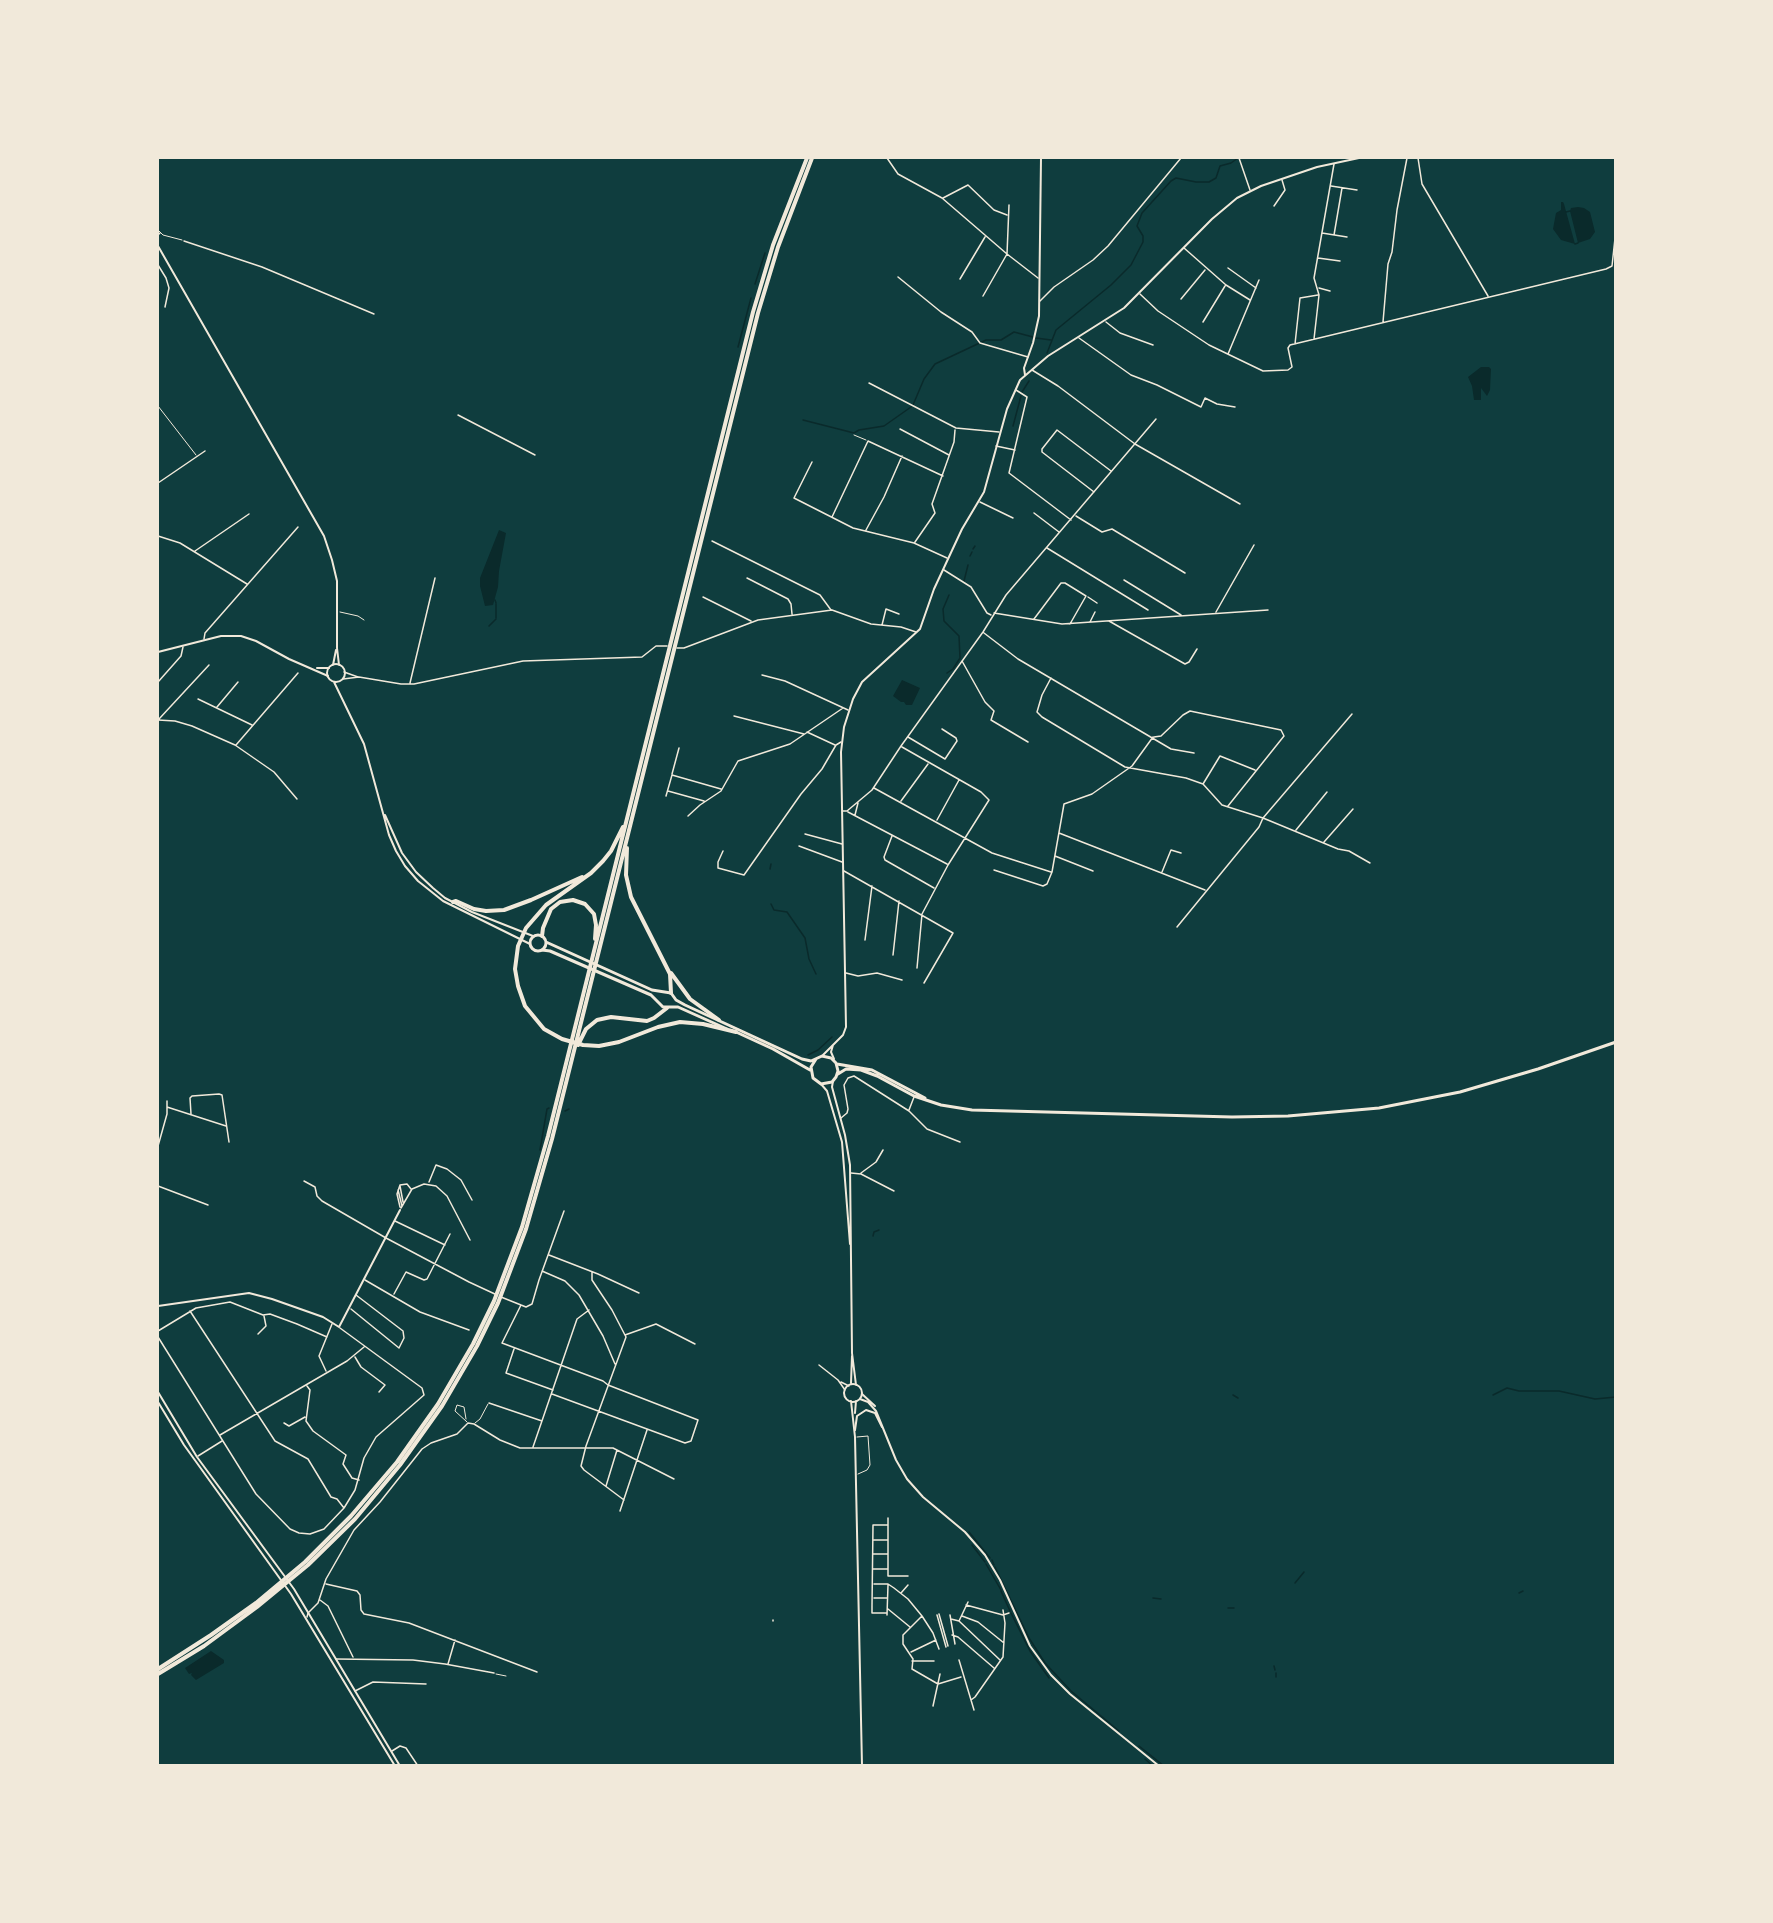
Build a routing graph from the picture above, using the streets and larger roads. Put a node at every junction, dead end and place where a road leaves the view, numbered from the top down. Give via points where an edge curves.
1 (807, 158) edge
2 (812, 158) edge
3 (887, 158) edge
4 (1041, 158) edge
5 (1180, 158) edge
6 (1239, 158) edge
7 (1359, 158) edge
8 (1407, 158) edge
9 (1418, 158) edge
10 (1334, 163) junction
11 (1281, 179) junction
12 (1330, 186) junction
13 (1342, 188) junction
14 (1357, 190) dead end
15 (1250, 191) junction
16 (942, 198) junction
17 (1009, 205) dead end
18 (1274, 206) dead end
19 (1008, 215) junction
20 (1616, 229) edge
21 (1321, 233) junction
22 (1334, 235) junction
23 (985, 236) junction
24 (1347, 237) dead end
25 (183, 241) road end
26 (158, 246) edge
27 (1184, 248) junction
28 (159, 252) edge
29 (1007, 254) junction
30 (1317, 258) junction
31 (1340, 261) dead end
32 (158, 265) edge
33 (1228, 268) dead end
34 (1206, 269) junction
35 (898, 277) dead end
36 (960, 279) dead end
37 (1039, 279) junction
38 (1259, 280) dead end
39 (1226, 285) junction
40 (1256, 288) junction
41 (1317, 288) junction
42 (1330, 291) dead end
43 (761, 293) junction
44 (1140, 293) junction
45 (1319, 295) junction
46 (983, 296) dead end
47 (1489, 297) junction
48 (1181, 299) dead end
49 (1250, 300) junction
50 (1039, 302) junction
51 (165, 307) dead end
52 (374, 314) dead end
53 (1105, 321) junction
54 (1203, 322) dead end
55 (1383, 322) junction
56 (1077, 338) junction
57 (1314, 339) junction
58 (1295, 344) junction
59 (1153, 345) dead end
60 (1228, 355) junction
61 (1029, 357) junction
62 (1026, 365) junction
63 (1030, 371) junction
64 (1025, 375) junction
65 (869, 383) dead end
66 (1015, 389) junction
67 (1235, 407) dead end
68 (458, 415) dead end
69 (1156, 419) dead end
70 (956, 428) junction
71 (900, 429) dead end
72 (1000, 432) junction
73 (1136, 444) junction
74 (996, 446) junction
75 (1015, 450) junction
76 (206, 451) dead end
77 (720, 455) junction
78 (950, 455) junction
79 (535, 456) dead end
80 (902, 456) junction
81 (812, 462) dead end
82 (1112, 472) junction
83 (943, 476) junction
84 (158, 483) edge
85 (1094, 493) junction
86 (980, 502) junction
87 (1239, 504) dead end
88 (1034, 513) dead end
89 (249, 514) dead end
90 (1075, 515) junction
91 (832, 518) junction
92 (1013, 518) dead end
93 (1071, 520) junction
94 (298, 527) dead end
95 (865, 531) junction
96 (1060, 533) junction
97 (158, 536) edge
98 (712, 541) dead end
99 (914, 543) junction
100 (1254, 545) dead end
101 (1047, 548) junction
102 (195, 552) junction
103 (948, 559) junction
104 (944, 569) junction
105 (1185, 573) dead end
106 (435, 578) dead end
107 (747, 578) dead end
108 (1124, 580) dead end
109 (248, 584) junction
110 (1086, 596) junction
111 (702, 597) dead end
112 (1097, 603) dead end
113 (832, 610) junction
114 (1148, 610) dead end
115 (1268, 610) dead end
116 (994, 612) junction
117 (1095, 612) dead end
118 (1216, 613) junction
119 (899, 614) dead end
120 (792, 615) junction
121 (1182, 615) junction
122 (992, 616) junction
123 (1033, 620) junction
124 (1108, 620) junction
125 (751, 621) junction
126 (1090, 622) junction
127 (1070, 624) junction
128 (882, 626) junction
129 (983, 632) junction
130 (918, 633) junction
131 (204, 640) junction
132 (182, 646) junction
133 (667, 646) dead end
134 (337, 648) junction
135 (677, 648) dead end
136 (1197, 649) dead end
137 (158, 652) edge
138 (962, 661) junction
139 (209, 665) dead end
140 (333, 665) junction
141 (339, 665) junction
142 (314, 668) junction
143 (329, 668) junction
144 (344, 672) junction
145 (298, 673) dead end
146 (762, 675) dead end
147 (328, 676) junction
148 (358, 678) junction
149 (1051, 678) junction
150 (341, 680) junction
151 (238, 681) dead end
152 (158, 682) edge
153 (334, 682) junction
154 (410, 684) junction
155 (340, 694) junction
156 (198, 699) dead end
157 (217, 708) junction
158 (843, 708) junction
159 (849, 710) junction
160 (1352, 714) dead end
161 (734, 716) dead end
162 (158, 720) edge
163 (253, 725) junction
164 (942, 729) dead end
165 (806, 733) junction
166 (907, 737) junction
167 (1153, 737) junction
168 (842, 742) junction
169 (1028, 742) dead end
170 (235, 745) junction
171 (836, 745) junction
172 (901, 746) junction
173 (679, 748) dead end
174 (1194, 753) dead end
175 (928, 763) junction
176 (1130, 767) junction
177 (1256, 770) junction
178 (672, 775) junction
179 (959, 780) junction
180 (1203, 784) junction
181 (874, 787) junction
182 (721, 790) junction
183 (668, 791) junction
184 (1327, 792) dead end
185 (666, 796) dead end
186 (297, 799) dead end
187 (704, 801) junction
188 (858, 802) junction
189 (900, 802) junction
190 (382, 807) junction
191 (1227, 807) junction
192 (1353, 809) dead end
193 (847, 811) junction
194 (842, 812) junction
195 (629, 813) junction
196 (688, 816) dead end
197 (854, 816) junction
198 (1263, 818) junction
199 (936, 821) junction
200 (1295, 831) junction
201 (1059, 833) junction
202 (805, 834) dead end
203 (628, 835) junction
204 (892, 836) junction
205 (966, 838) junction
206 (1323, 842) junction
207 (843, 844) junction
208 (799, 846) dead end
209 (723, 851) dead end
210 (1181, 853) dead end
211 (1055, 856) junction
212 (843, 862) junction
213 (1370, 863) dead end
214 (948, 865) junction
215 (843, 870) junction
216 (994, 870) dead end
217 (592, 871) junction
218 (1093, 871) dead end
219 (1052, 872) junction
220 (1162, 873) junction
221 (872, 885) junction
222 (935, 888) junction
223 (1206, 890) junction
224 (899, 900) junction
225 (453, 902) junction
226 (922, 914) junction
227 (1177, 927) dead end
228 (533, 936) junction
229 (542, 936) junction
230 (865, 940) dead end
231 (546, 942) junction
232 (530, 944) junction
233 (542, 950) junction
234 (893, 956) dead end
235 (595, 958) junction
236 (665, 964) junction
237 (916, 968) dead end
238 (845, 973) junction
239 (902, 980) dead end
240 (924, 983) dead end
241 (665, 992) junction
242 (673, 995) junction
243 (659, 1002) junction
244 (669, 1007) junction
245 (719, 1020) junction
246 (736, 1032) junction
247 (577, 1039) junction
248 (1616, 1042) edge
249 (834, 1043) junction
250 (574, 1049) junction
251 (822, 1056) junction
252 (816, 1059) junction
253 (836, 1062) junction
254 (811, 1071) junction
255 (838, 1074) junction
256 (833, 1081) junction
257 (821, 1084) junction
258 (914, 1096) junction
259 (166, 1101) dead end
260 (932, 1102) junction
261 (167, 1107) junction
262 (909, 1111) junction
263 (191, 1114) junction
264 (841, 1118) junction
265 (226, 1126) junction
266 (229, 1142) dead end
267 (960, 1142) dead end
268 (158, 1146) edge
269 (883, 1150) dead end
270 (850, 1173) junction
271 (861, 1174) junction
272 (304, 1181) dead end
273 (428, 1184) junction
274 (400, 1185) junction
275 (158, 1186) edge
276 (411, 1190) junction
277 (894, 1191) dead end
278 (472, 1200) dead end
279 (208, 1204) dead end
280 (402, 1206) junction
281 (564, 1211) dead end
282 (395, 1220) junction
283 (450, 1234) dead end
284 (386, 1238) junction
285 (470, 1240) dead end
286 (445, 1245) junction
287 (850, 1247) junction
288 (548, 1255) junction
289 (436, 1264) junction
290 (542, 1271) junction
291 (592, 1272) junction
292 (364, 1279) junction
293 (639, 1293) dead end
294 (356, 1295) junction
295 (394, 1295) junction
296 (521, 1305) junction
297 (158, 1306) edge
298 (350, 1308) junction
299 (589, 1310) junction
300 (190, 1311) junction
301 (263, 1315) junction
302 (332, 1322) junction
303 (339, 1327) junction
304 (469, 1330) dead end
305 (158, 1331) edge
306 (258, 1334) dead end
307 (625, 1335) junction
308 (158, 1337) edge
309 (327, 1337) junction
310 (695, 1344) dead end
311 (365, 1347) junction
312 (514, 1348) junction
313 (852, 1353) junction
314 (354, 1356) junction
315 (615, 1365) junction
316 (819, 1365) dead end
317 (562, 1366) junction
318 (327, 1372) junction
319 (838, 1380) junction
320 (306, 1385) junction
321 (608, 1385) junction
322 (850, 1385) junction
323 (856, 1385) junction
324 (553, 1390) junction
325 (846, 1390) junction
326 (158, 1392) edge
327 (379, 1392) dead end
328 (862, 1394) junction
329 (552, 1395) junction
330 (860, 1398) junction
331 (851, 1401) junction
332 (856, 1401) junction
333 (158, 1402) edge
334 (489, 1403) road end
335 (256, 1412) junction
336 (598, 1412) junction
337 (306, 1416) junction
338 (854, 1420) junction
339 (543, 1422) junction
340 (284, 1423) dead end
341 (882, 1423) junction
342 (884, 1429) junction
343 (647, 1430) junction
344 (855, 1430) junction
345 (219, 1435) junction
346 (223, 1441) junction
347 (586, 1446) junction
348 (533, 1448) junction
349 (617, 1449) junction
350 (192, 1456) junction
351 (197, 1457) junction
352 (636, 1460) junction
353 (196, 1463) junction
354 (674, 1479) dead end
355 (358, 1480) junction
356 (606, 1486) junction
357 (624, 1500) junction
358 (344, 1508) junction
359 (620, 1510) dead end
360 (888, 1518) dead end
361 (888, 1526) junction
362 (873, 1540) junction
363 (888, 1540) junction
364 (873, 1554) junction
365 (888, 1554) junction
366 (873, 1569) junction
367 (888, 1569) junction
368 (908, 1576) dead end
369 (324, 1584) junction
370 (873, 1584) junction
371 (888, 1584) junction
372 (908, 1585) dead end
373 (900, 1593) junction
374 (873, 1598) junction
375 (888, 1599) junction
376 (319, 1600) junction
377 (887, 1608) junction
378 (300, 1610) junction
379 (1003, 1610) dead end
380 (308, 1613) junction
381 (1009, 1613) dead end
382 (938, 1615) dead end
383 (1004, 1615) junction
384 (922, 1616) junction
385 (950, 1616) dead end
386 (962, 1616) junction
387 (951, 1619) junction
388 (307, 1621) junction
389 (959, 1621) junction
390 (910, 1628) junction
391 (952, 1635) junction
392 (455, 1640) junction
393 (936, 1640) junction
394 (1005, 1643) junction
395 (955, 1644) dead end
396 (947, 1647) dead end
397 (939, 1649) dead end
398 (910, 1653) junction
399 (353, 1658) junction
400 (335, 1659) junction
401 (912, 1660) junction
402 (959, 1660) dead end
403 (1000, 1660) junction
404 (934, 1661) dead end
405 (448, 1665) junction
406 (995, 1668) junction
407 (158, 1669) edge
408 (537, 1672) dead end
409 (494, 1673) road end
410 (158, 1674) edge
411 (940, 1674) dead end
412 (962, 1677) dead end
413 (426, 1684) dead end
414 (938, 1684) junction
415 (355, 1691) junction
416 (971, 1700) junction
417 (933, 1706) dead end
418 (974, 1710) dead end
419 (392, 1752) junction
420 (395, 1766) edge
421 (400, 1766) edge
422 (418, 1766) edge
423 (862, 1766) edge
424 (1159, 1766) edge

1 - 43 highway
2 - 43 highway
3 - 16 street via 898,174
4 - 37 street
5 - 50 street via 1108,246
6 - 15 street
7 - 10 street
8 - 55 street via 1388,264
9 - 47 street via 1422,184
10 - 11 street
10 - 12 street
11 - 15 street
11 - 18 street via 1285,190
12 - 13 street
12 - 21 street
13 - 14 street
13 - 22 street
15 - 27 street via 1230,203
16 - 19 street via 968,185 994,210
16 - 23 street
17 - 19 street
19 - 29 street
20 - 47 street via 1612,266
21 - 22 street
21 - 30 street
22 - 24 street
23 - 29 street
23 - 36 street
25 - 52 street via 262,267
26 - 28 street
27 - 34 street
27 - 44 street
28 - 134 street via 324,537 335,574
29 - 37 street
29 - 46 street
30 - 31 street
30 - 41 street
32 - 51 street via 169,288
33 - 40 street
34 - 39 street
34 - 48 street
35 - 61 street via 940,312 972,332 979,342
37 - 50 street
38 - 40 street
39 - 49 street
39 - 54 street
40 - 49 street
41 - 42 street
41 - 45 street
43 - 77 highway
44 - 53 street
44 - 60 street via 1166,317
45 - 57 street
45 - 58 street via 1300,298
47 - 55 street
49 - 60 street
50 - 61 street via 1039,323
53 - 56 street
53 - 59 street via 1120,333
55 - 57 street
56 - 63 street
56 - 67 street via 1131,375 1201,407 1205,398
57 - 58 street
58 - 60 street via 1288,348 1290,369 1263,371
61 - 62 street
62 - 63 street
62 - 64 street
63 - 64 street
63 - 73 street via 1058,386
64 - 66 street
65 - 70 street
66 - 72 street
66 - 75 street via 1027,397
68 - 79 street
69 - 73 street
70 - 72 street
70 - 78 street
71 - 78 street
72 - 74 street
73 - 82 street
73 - 87 street
74 - 75 street
74 - 86 street
75 - 93 street via 1010,474
76 - 84 street
77 - 195 highway
77 - 203 highway
78 - 83 street
80 - 83 street
80 - 91 street via 868,441
80 - 95 street
81 - 91 street via 794,498
82 - 85 street
82 - 85 street via 1057,430 1042,449 1043,454
83 - 99 street via 932,504 935,513
85 - 90 street
86 - 92 street
86 - 103 street
88 - 96 street
89 - 102 street
90 - 93 street
90 - 105 street via 1102,532 1112,529
91 - 95 street
93 - 96 street
94 - 109 street
95 - 99 street
96 - 101 street
97 - 102 street
98 - 113 street via 820,595
99 - 103 street
100 - 118 street
101 - 114 street
101 - 116 street
102 - 109 street
103 - 104 street
104 - 122 street via 971,587
104 - 130 street
106 - 154 street
107 - 120 street via 788,599
108 - 121 street
109 - 131 street via 205,633
110 - 112 street
110 - 123 street via 1062,583
110 - 127 street
111 - 125 street
113 - 120 street
113 - 128 street
115 - 118 street
116 - 122 street
116 - 123 street
117 - 126 street
118 - 121 street
119 - 128 street via 886,609
120 - 125 street
121 - 124 street
122 - 129 street
123 - 127 street
124 - 126 street
124 - 136 street via 1185,664
125 - 135 street
126 - 127 street
128 - 130 street
129 - 138 street
129 - 149 street
130 - 159 street via 865,679
131 - 132 street
131 - 142 street via 228,635 246,637
132 - 137 street
132 - 152 street via 181,656
133 - 154 street via 656,646 642,657 524,661
134 - 140 street
134 - 141 street
138 - 166 street
138 - 169 street via 994,711 991,720
139 - 162 street
140 - 141 street
140 - 143 street
141 - 144 street
142 - 143 street
142 - 147 street
143 - 147 street
144 - 148 street
144 - 150 street
145 - 163 street
146 - 158 street via 785,681
147 - 153 street
148 - 150 street
148 - 154 street
149 - 167 street
149 - 176 street via 1037,712
150 - 153 street
150 - 155 street
151 - 157 street
153 - 155 street
155 - 190 street via 364,744
156 - 157 street
157 - 163 street
158 - 159 street
158 - 165 street
159 - 168 street
160 - 198 street
161 - 165 street
162 - 170 street via 192,726
163 - 170 street
164 - 166 street via 957,741 945,759
165 - 171 street
165 - 182 street via 790,744 738,761
166 - 172 street
167 - 174 street via 1171,749
167 - 176 street
167 - 177 street via 1161,736 1190,711 1281,730 1284,736
168 - 171 street
168 - 194 street
170 - 186 street via 274,772
171 - 209 street via 822,770 744,875 718,868
172 - 175 street
172 - 181 street
173 - 178 street
175 - 179 street
175 - 189 street
176 - 180 street
176 - 201 street via 1092,794 1064,804
177 - 180 street via 1220,756
177 - 191 street
178 - 182 street
178 - 183 street
179 - 199 street
179 - 205 street via 989,800
180 - 191 street
181 - 188 street
181 - 189 street
182 - 187 street
183 - 185 street
183 - 187 street
184 - 200 street
187 - 196 street
188 - 193 street
188 - 197 street
189 - 199 street
190 - 225 street via 409,863 427,884
190 - 232 street via 396,851 423,886 451,906
191 - 198 street
192 - 206 street
193 - 194 street
193 - 197 street
194 - 207 street
195 - 217 highway via 611,851
195 - 235 highway
197 - 204 street
198 - 200 street
198 - 223 street
199 - 205 street
200 - 206 street
201 - 211 street
201 - 220 street
202 - 207 street
203 - 235 highway
203 - 236 highway via 626,875 631,897
204 - 214 street
204 - 222 street via 885,860
205 - 214 street
205 - 219 street via 992,853
206 - 213 street
207 - 212 street
208 - 212 street
210 - 220 street via 1171,850
211 - 218 street
211 - 219 street
212 - 215 street
214 - 222 street
215 - 221 street
215 - 238 street
216 - 219 street via 1043,886 1050,881
217 - 225 highway via 504,910 486,911
217 - 246 highway via 541,909 526,927 518,946 515,969 522,1001 539,1024 562,1039 582,1045 609,1044 680,1022
220 - 223 street
221 - 224 street
221 - 230 street
222 - 226 street
223 - 227 street
224 - 226 street
224 - 234 street
225 - 228 street
226 - 237 street
226 - 240 street via 953,933
228 - 229 main road
228 - 232 main road
229 - 231 main road
229 - 235 highway via 554,907 567,900 582,903 596,921
231 - 233 main road
231 - 241 main road via 652,990
232 - 233 main road via 534,950
233 - 243 main road
235 - 247 highway
236 - 242 highway
236 - 245 highway via 683,992
238 - 239 street via 877,973
238 - 249 street via 846,1030
241 - 242 main road
241 - 243 main road
242 - 244 main road via 674,1004
242 - 245 main road via 685,1005
243 - 244 main road
244 - 246 main road
244 - 247 highway via 647,1021 602,1018
245 - 252 main road via 802,1059
246 - 254 main road
247 - 250 highway
248 - 260 main road via 1486,1085 1370,1109 1260,1117 972,1110
249 - 251 street
249 - 253 street via 831,1052
250 - 407 highway via 511,1258 476,1338 424,1424 379,1484 305,1562 229,1623
250 - 410 highway via 537,1194 509,1276 477,1346 428,1427 375,1496 308,1565 223,1633
251 - 252 main road
251 - 253 main road
252 - 254 main road
253 - 255 main road
253 - 260 main road via 872,1070
254 - 257 main road
255 - 256 main road
255 - 258 main road via 849,1069 866,1072
256 - 257 main road
256 - 264 street
257 - 287 street via 828,1091 842,1142
258 - 260 main road
258 - 262 street
259 - 261 street
261 - 263 street
261 - 268 street
262 - 264 street via 854,1076 844,1085 848,1109
262 - 267 street via 927,1129
263 - 265 street
263 - 265 street via 192,1096 222,1095
264 - 270 street
265 - 266 street
269 - 271 street
270 - 271 street
270 - 287 street
271 - 277 street
272 - 284 street via 315,1187 320,1200
273 - 276 street
273 - 278 street via 435,1167 442,1167 461,1180
273 - 285 street via 444,1192
274 - 276 street via 407,1184
274 - 280 street
274 - 280 street
275 - 279 street
276 - 280 street
280 - 282 street
281 - 288 street
282 - 284 street
282 - 286 street
283 - 286 street
284 - 289 street
284 - 292 street
286 - 289 street
287 - 313 street
288 - 290 street
288 - 291 street
289 - 295 street via 426,1280 406,1272
289 - 296 street
290 - 296 street via 532,1305
290 - 299 street via 568,1283
291 - 293 street
291 - 307 street via 592,1280
292 - 294 street
292 - 295 street
294 - 298 street
294 - 298 street via 403,1331 399,1348
295 - 304 street via 420,1312
296 - 312 street via 502,1343
297 - 302 street via 249,1293
298 - 303 street
299 - 315 street
299 - 317 street via 577,1319
300 - 301 street via 230,1302
300 - 305 street
300 - 335 street
301 - 306 street via 266,1326
301 - 309 street via 270,1314
302 - 303 street
302 - 309 street
303 - 311 street
307 - 310 street via 656,1324
307 - 315 street
308 - 345 street
309 - 318 street via 319,1356
311 - 314 street
311 - 355 street via 424,1393 376,1437
312 - 317 street
312 - 324 street via 506,1373
313 - 322 street
313 - 323 street
314 - 318 street
314 - 327 street via 362,1368 385,1385
315 - 321 street
316 - 319 street
317 - 321 street
317 - 324 street
318 - 320 street
319 - 322 street
319 - 325 street
320 - 335 street
320 - 337 street via 310,1390
321 - 336 street
321 - 343 street via 698,1420 691,1441 685,1443
322 - 323 street
322 - 325 street
323 - 328 street
324 - 329 street
325 - 331 street
326 - 351 street
328 - 330 street
328 - 341 street via 877,1410
329 - 336 street
329 - 339 street
330 - 332 street
330 - 341 street via 872,1406
331 - 332 street
331 - 338 street
332 - 338 street
333 - 350 street
334 - 339 street
335 - 345 street
335 - 358 street via 275,1441 308,1459 332,1497
336 - 343 street
336 - 347 street
337 - 340 street via 289,1426
337 - 355 street via 313,1431 346,1455 343,1464 352,1478
338 - 344 street
339 - 348 street
341 - 342 street
342 - 344 street via 875,1413 866,1410 857,1416
342 - 424 street via 911,1485 959,1526 985,1555 1030,1646 1051,1675
343 - 352 street
344 - 423 street
345 - 346 street
346 - 351 street
346 - 358 street via 256,1494 292,1531 321,1531
347 - 348 street
347 - 349 street
347 - 356 street via 582,1468
348 - 369 street via 514,1447 468,1423 456,1434 431,1443 351,1533
349 - 352 street
349 - 356 street
350 - 351 street
350 - 353 street
351 - 353 street
351 - 380 street via 282,1571
352 - 354 street
352 - 357 street
353 - 378 street
355 - 358 street
356 - 357 street
357 - 359 street
360 - 361 street
361 - 362 street via 873,1525
361 - 363 street
362 - 363 street
362 - 364 street
363 - 365 street
364 - 365 street
364 - 366 street
365 - 367 street
366 - 367 street
366 - 370 street
367 - 368 street via 888,1576
369 - 376 street
369 - 392 street via 357,1591 364,1614 409,1623
370 - 371 street
370 - 374 street
371 - 373 street
371 - 375 street
372 - 373 street
373 - 384 street
374 - 375 street
374 - 377 street via 872,1613 887,1614
375 - 377 street
376 - 380 street
376 - 399 street via 328,1606
377 - 390 street
378 - 380 street
378 - 388 street
379 - 383 street
380 - 388 street
380 - 400 street
381 - 383 street
382 - 396 street
383 - 386 street via 967,1604
383 - 394 street
384 - 390 street
384 - 393 street
385 - 387 street
386 - 389 street
386 - 394 street via 982,1625
387 - 389 street
387 - 391 street
388 - 420 street
389 - 403 street
390 - 398 street via 902,1639
391 - 395 street
391 - 406 street
392 - 405 street
392 - 408 street
393 - 397 street
393 - 398 street
394 - 403 street
398 - 401 street
399 - 400 street
399 - 405 street
400 - 415 street
401 - 404 street
401 - 414 street via 912,1669
402 - 416 street
403 - 406 street
405 - 409 street
406 - 416 street
411 - 414 street
412 - 414 street
413 - 415 street via 373,1682
414 - 417 street
415 - 419 street
416 - 418 street
419 - 421 street
419 - 422 street via 404,1747

